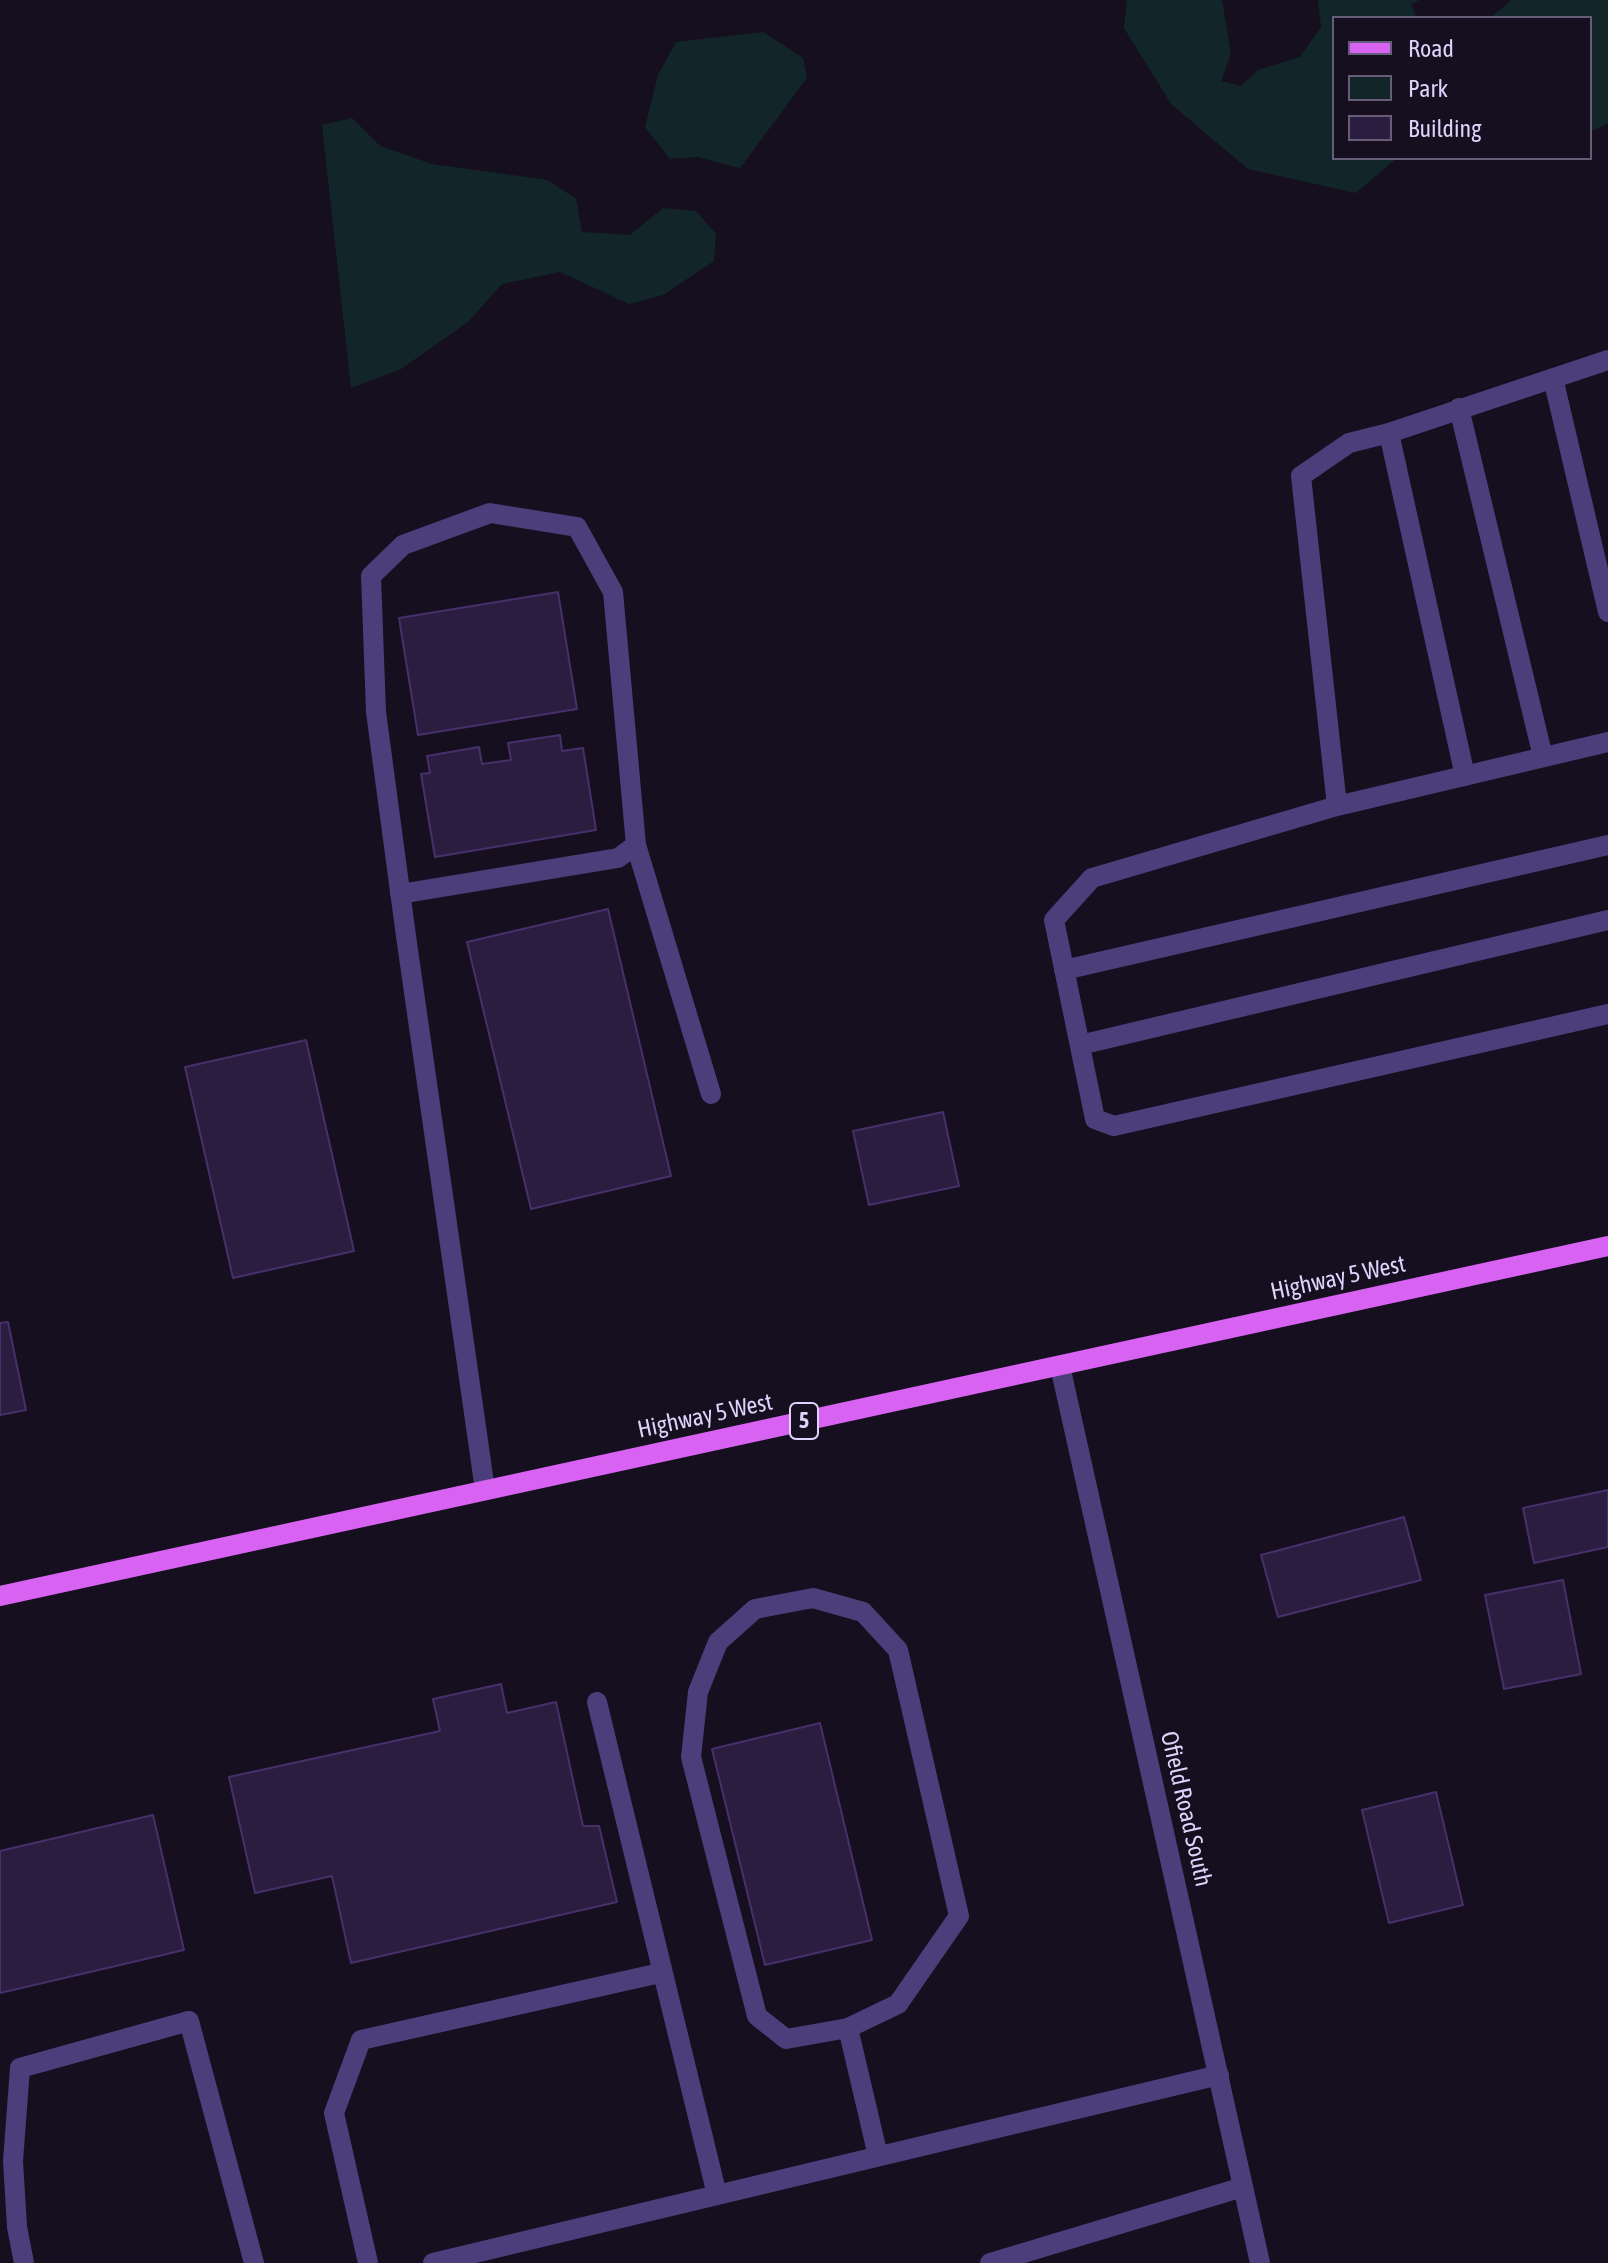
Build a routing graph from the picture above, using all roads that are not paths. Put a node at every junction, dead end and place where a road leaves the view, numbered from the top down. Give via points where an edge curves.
1 (1608, 360) edge
2 (1553, 378) junction
3 (1459, 408) junction
4 (1389, 433) junction
5 (1608, 612) edge
6 (1608, 742) edge
7 (1543, 757) junction
8 (1465, 776) junction
9 (1337, 806) junction
10 (636, 845) junction
11 (1608, 845) edge
12 (400, 894) junction
13 (1608, 920) edge
14 (1064, 970) junction
15 (1608, 1014) edge
16 (1080, 1045) junction
17 (711, 1094) dead end
18 (1608, 1246) edge
19 (1060, 1366) junction
20 (485, 1490) junction
21 (0, 1596) edge
22 (597, 1702) dead end
23 (660, 1973) junction
24 (848, 2028) junction
25 (1219, 2075) junction
26 (878, 2156) junction
27 (1243, 2187) junction
28 (717, 2195) junction
29 (1023, 2258) edge
30 (24, 2263) edge
31 (254, 2263) edge
32 (368, 2263) edge
33 (433, 2263) edge
34 (990, 2263) edge
35 (1260, 2263) edge

1 - 2 street
2 - 3 street
2 - 5 street
3 - 4 street
3 - 7 street
4 - 8 street
4 - 9 street via 1349,443 1301,476
6 - 7 street
7 - 8 street
8 - 9 street
9 - 14 street via 1092,878 1054,920
10 - 12 street via 618,858
10 - 12 street via 613,592 577,527 490,513 403,545 371,576 376,712
10 - 17 street
11 - 14 street
12 - 20 street
13 - 16 street
14 - 16 street
15 - 16 street via 1114,1126 1095,1119
18 - 19 main road, Highway 5 West / 5
19 - 20 main road, Highway 5 West / 5
19 - 25 street, Ofield Road South
20 - 21 main road, Highway 5 West / 5
22 - 23 street
23 - 28 street
23 - 32 street via 361,2040 334,2113
24 - 24 street via 898,2004 959,1916 898,1650 863,1612 813,1598 755,1609 718,1642 698,1692 691,1757 757,2016 786,2039
24 - 26 street
25 - 26 street
25 - 27 street, Ofield Road South
26 - 28 street
27 - 29 street
27 - 35 street, Ofield Road South
28 - 33 street
29 - 34 street
30 - 31 street via 13,2161 20,2068 189,2021

